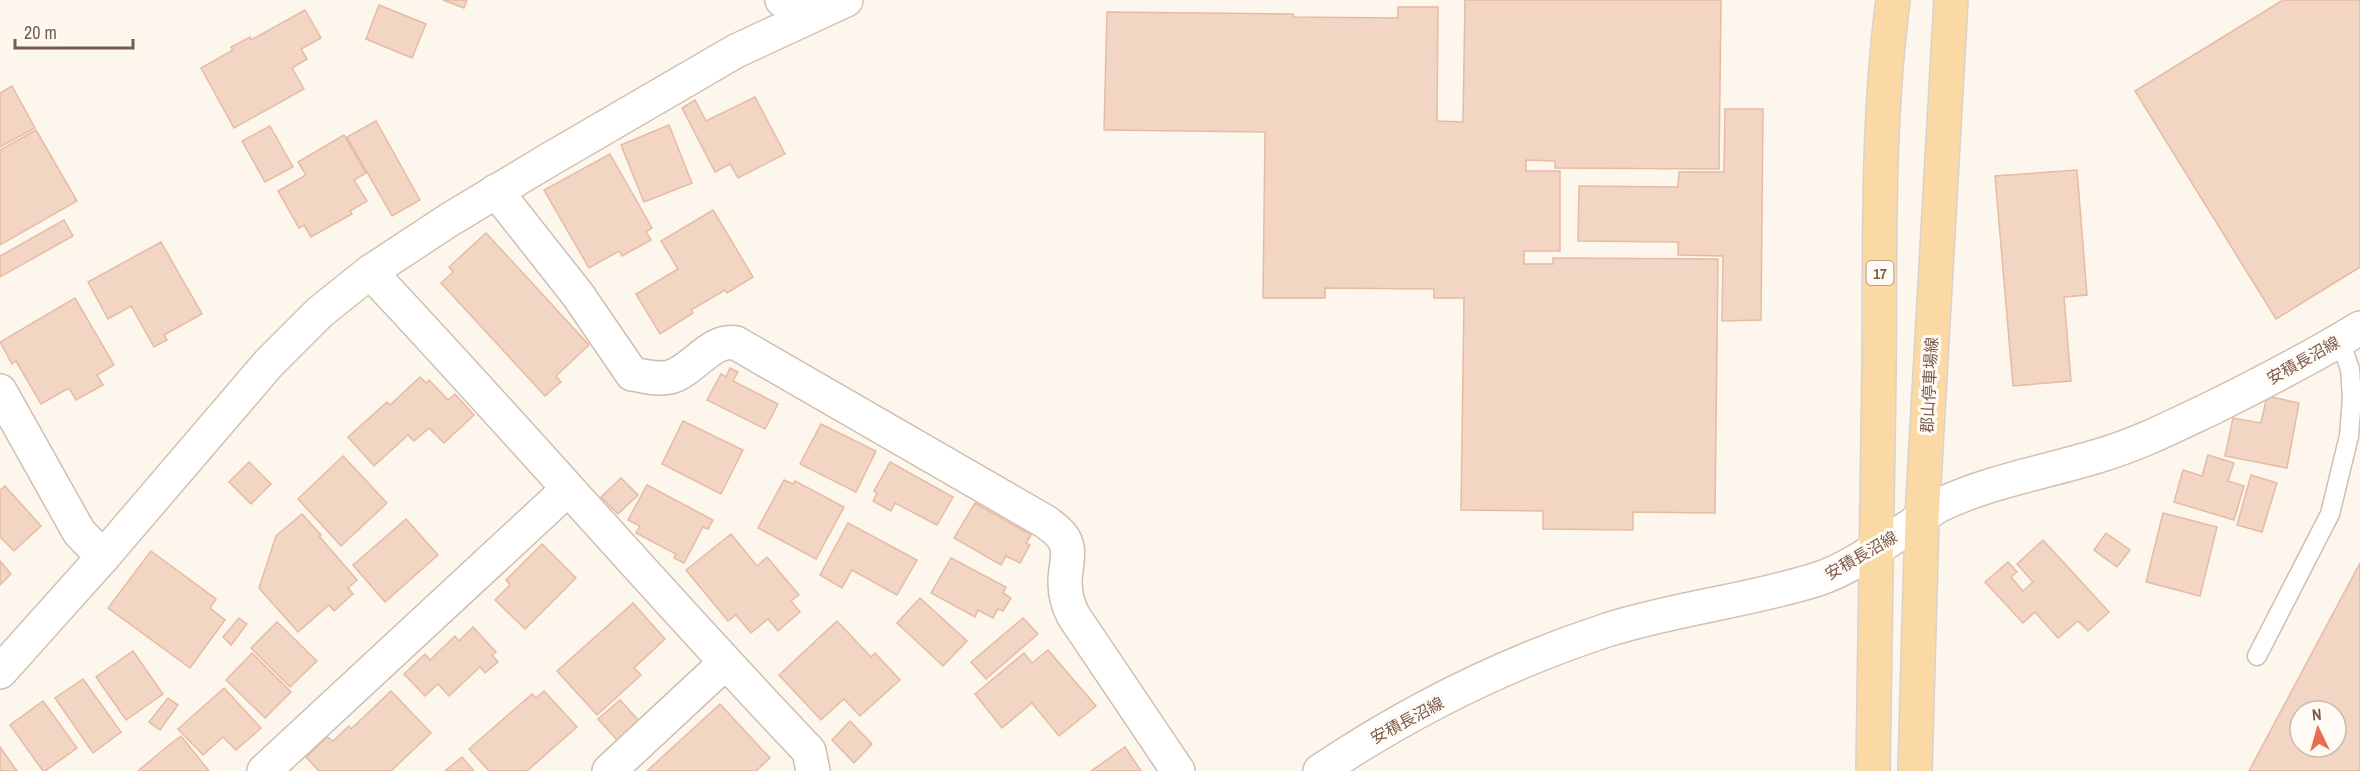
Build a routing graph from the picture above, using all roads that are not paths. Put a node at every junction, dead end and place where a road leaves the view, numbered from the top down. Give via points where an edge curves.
1 (782, 0) edge
2 (846, 0) edge
3 (1893, 0) edge
4 (1951, 0) edge
5 (813, 14) junction
6 (496, 191) junction
7 (370, 272) junction
8 (2350, 334) edge
9 (0, 391) edge
10 (567, 490) junction
11 (1922, 518) junction
12 (1878, 548) junction
13 (103, 557) junction
14 (2257, 656) dead end
15 (724, 663) junction
16 (0, 672) edge
17 (264, 771) edge
18 (609, 771) edge
19 (813, 771) edge
20 (1178, 771) edge
21 (1320, 771) edge
22 (1873, 771) edge
23 (1915, 771) edge

1 - 5 street
2 - 5 street
3 - 12 main road, 17 via 1883,101
4 - 11 main road, 郡山停車場線
5 - 6 street via 736,51
6 - 7 street
6 - 20 street via 578,295 632,374 657,379 670,377 685,371 720,344 736,343 1046,522 1062,535 1067,544 1065,582 1073,615
7 - 10 street via 469,377
7 - 13 street via 320,312 269,363
8 - 11 street, 安積長沼線 via 2308,360 2155,435 2099,456 1976,492 1938,506
8 - 14 lane via 2349,436 2330,514
9 - 13 street via 79,532
10 - 15 street
10 - 17 street
11 - 12 street, 安積長沼線
11 - 23 main road, 郡山停車場線
12 - 21 street, 安積長沼線 via 1822,578 1608,630 1525,660 1420,712
12 - 22 main road, 17
13 - 16 street
15 - 18 street
15 - 19 street via 809,751

